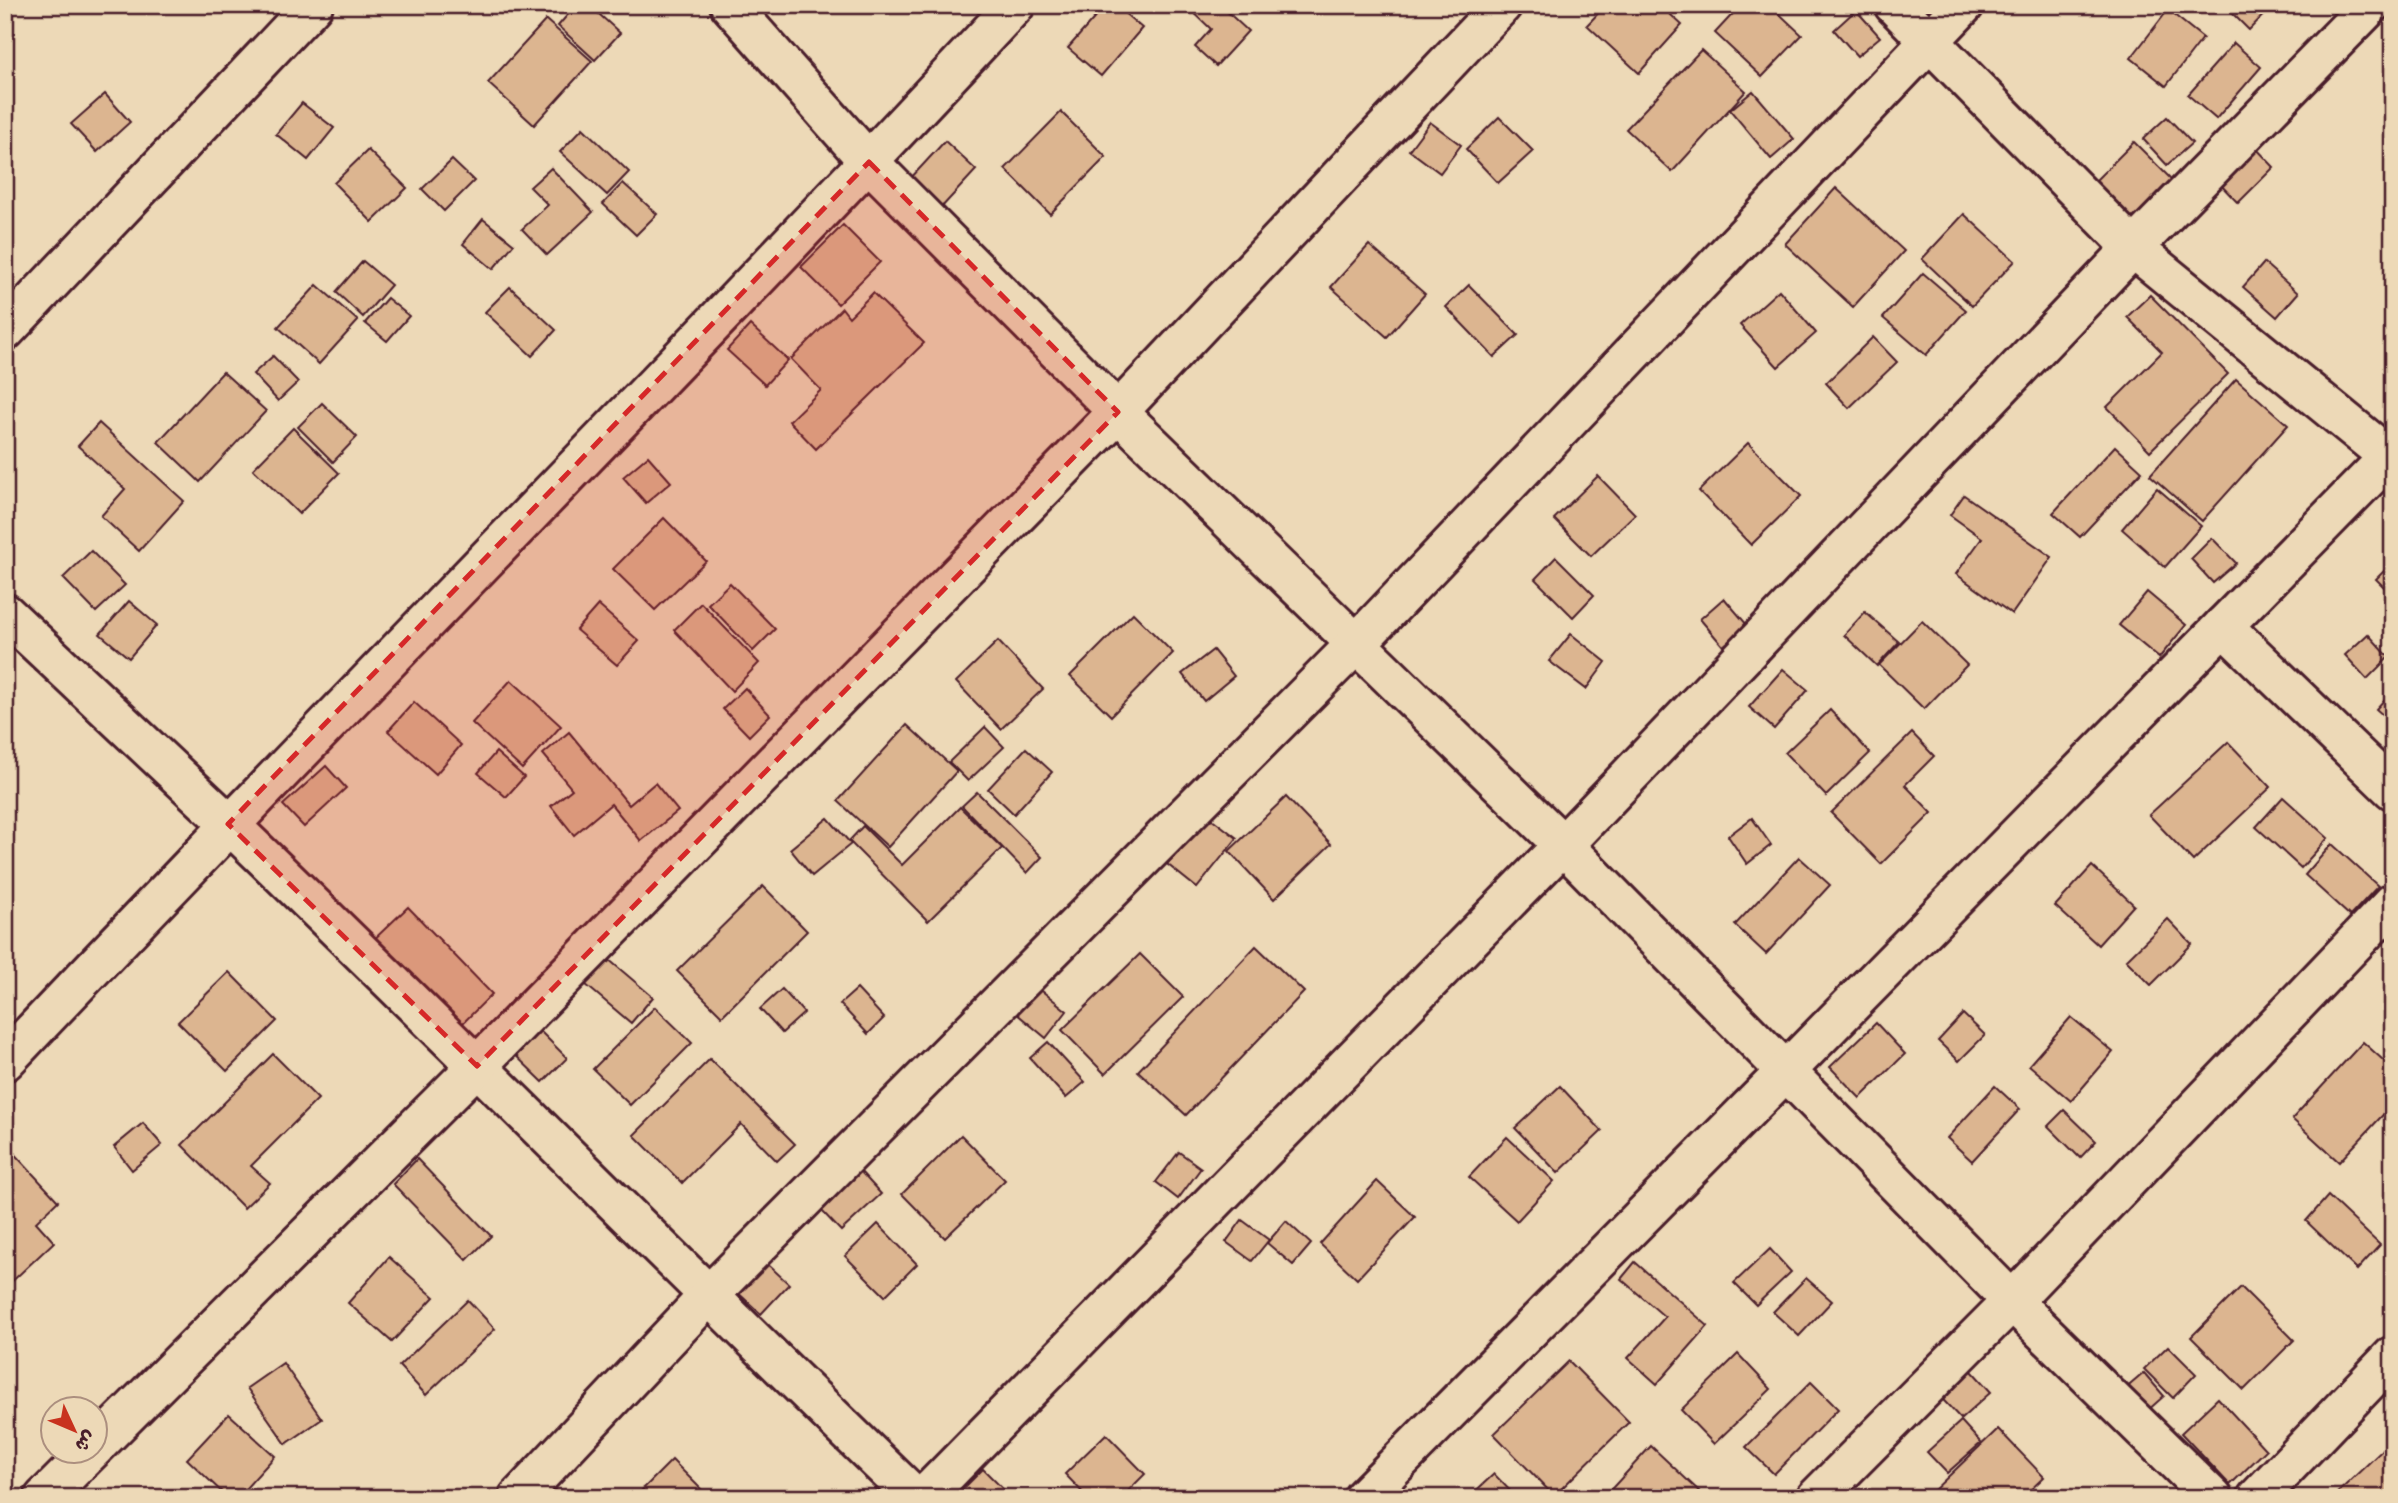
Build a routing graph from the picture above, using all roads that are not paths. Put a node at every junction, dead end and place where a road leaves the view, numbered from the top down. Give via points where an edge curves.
1 (313, 5) edge
2 (730, 5) edge
3 (1015, 5) edge
4 (1502, 5) edge
5 (1894, 5) edge
6 (1964, 5) edge
7 (2371, 5) edge
8 (1930, 40) junction
9 (869, 162) junction
10 (2133, 248) junction
11 (5, 331) edge
12 (1118, 412) junction
13 (2392, 456) edge
14 (5, 613) edge
15 (2223, 626) junction
16 (1357, 643) junction
17 (2393, 790) edge
18 (229, 824) junction
19 (1563, 845) junction
20 (2393, 903) edge
21 (5, 1061) edge
22 (477, 1066) junction
23 (1786, 1071) junction
24 (708, 1296) junction
25 (2012, 1301) junction
26 (2393, 1356) edge
27 (108, 1434) edge
28 (78, 1464) edge
29 (44, 1498) edge
30 (518, 1498) edge
31 (916, 1498) edge
32 (923, 1498) edge
33 (1363, 1498) edge
34 (1816, 1498) edge
35 (2213, 1498) edge
36 (2257, 1498) edge

1 - 11 street
2 - 9 street
3 - 9 street
4 - 12 street
5 - 8 street
6 - 8 street
7 - 10 street
8 - 10 street
8 - 16 street
9 - 12 street
9 - 18 street
10 - 13 street
10 - 19 street
12 - 16 street
12 - 22 street
13 - 15 street
14 - 18 street
15 - 17 street
15 - 23 street
16 - 19 street
16 - 24 street
18 - 21 street
18 - 22 street
19 - 23 street
19 - 32 street
20 - 25 street
22 - 24 street
22 - 27 street
23 - 25 street
23 - 33 street
24 - 30 street
24 - 31 street
25 - 34 street
25 - 35 street
26 - 36 street
28 - 29 street

